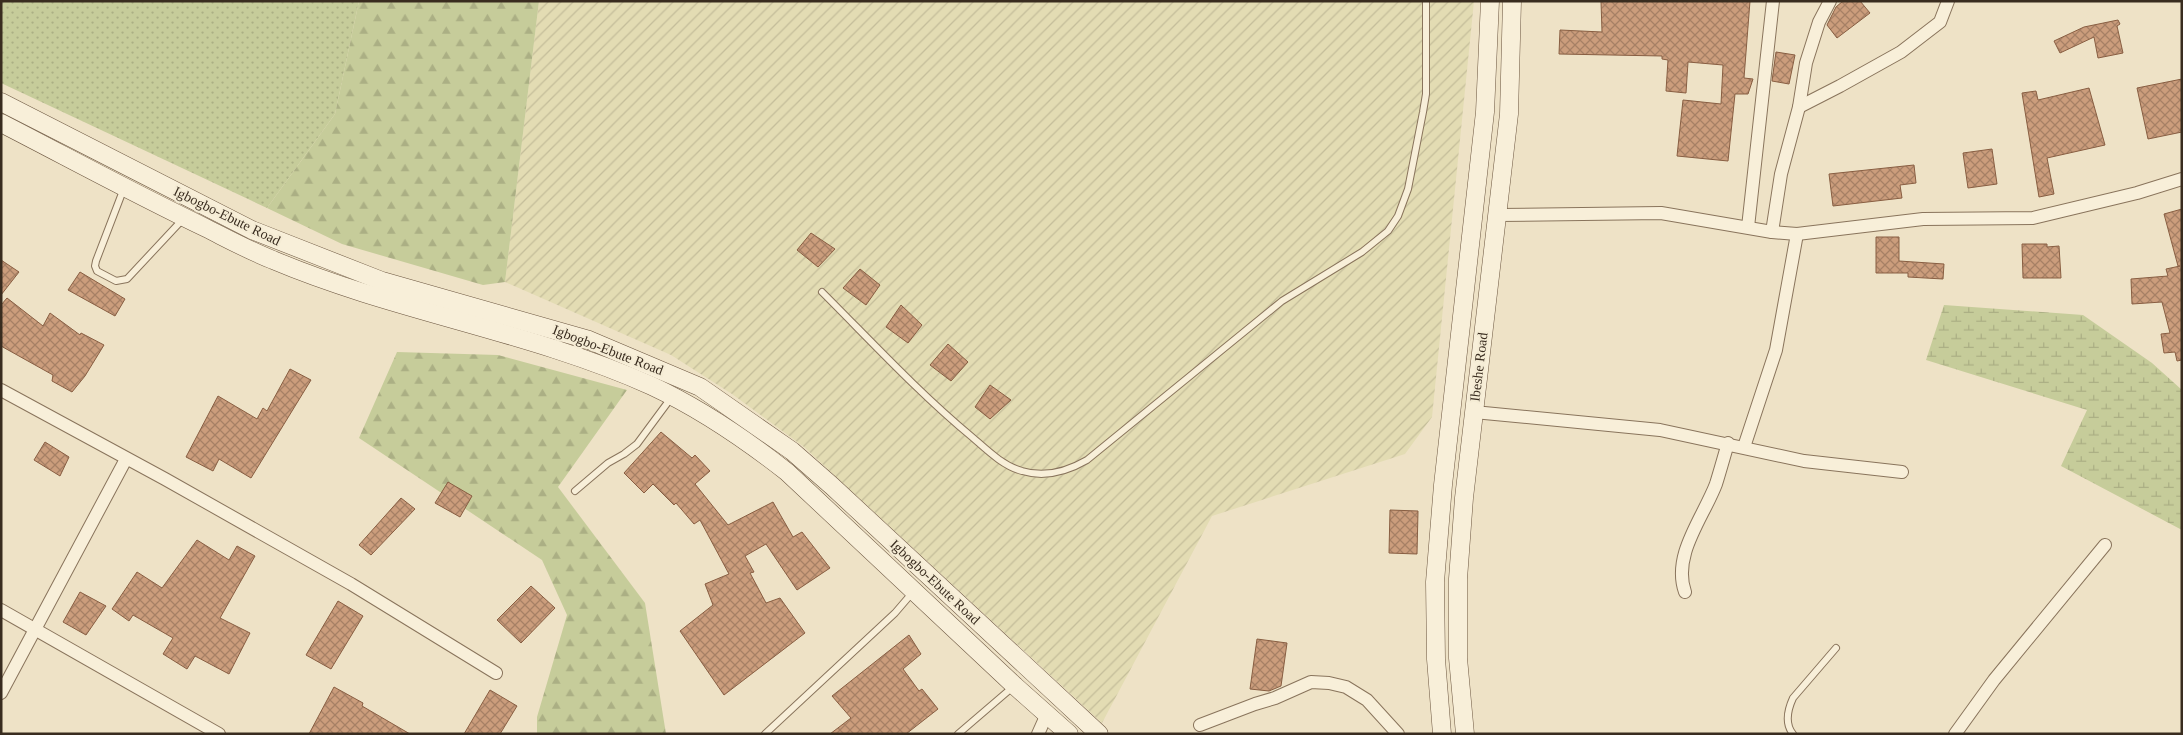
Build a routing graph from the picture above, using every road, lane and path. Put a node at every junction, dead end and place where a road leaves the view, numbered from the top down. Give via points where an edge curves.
1 (1426, 1) edge
2 (1490, 1) edge
3 (1512, 1) edge
4 (1773, 1) edge
5 (1830, 1) edge
6 (1948, 1) edge
7 (1, 102) edge
8 (1799, 107) junction
9 (1, 123) edge
10 (2182, 179) edge
11 (125, 187) junction
12 (1497, 215) junction
13 (184, 218) junction
14 (1748, 227) junction
15 (1772, 232) junction
16 (1797, 234) junction
17 (822, 292) dead end
18 (1, 390) edge
19 (672, 397) junction
20 (1474, 412) junction
21 (1728, 443) junction
22 (1744, 447) junction
23 (126, 459) junction
24 (1902, 472) dead end
25 (575, 491) dead end
26 (2106, 545) dead end
27 (914, 591) junction
28 (1685, 592) dead end
29 (1, 610) edge
30 (36, 630) junction
31 (1836, 648) dead end
32 (496, 673) dead end
33 (1014, 686) junction
34 (1, 693) edge
35 (1047, 714) junction
36 (1200, 725) dead end
37 (219, 734) edge
38 (765, 734) edge
39 (958, 734) edge
40 (1038, 734) edge
41 (1069, 734) edge
42 (1099, 734) edge
43 (1398, 734) edge
44 (1442, 734) edge
45 (1465, 734) edge
46 (1793, 734) edge
47 (1955, 734) edge

1 - 17 lane via 1426,94 1414,168 1398,216 1388,231 1362,252 1282,301 1087,460 1072,468 1041,474 1021,471 997,458 946,416
2 - 44 main road, Ibeshe Road via 1485,112 1443,486 1436,582 1436,659
3 - 12 main road, Ibeshe Road via 1509,114
4 - 14 street
5 - 8 street via 1819,22 1806,63
6 - 8 street via 1940,22 1901,52
7 - 42 main road, Igbogbo-Ebute Road via 252,230 382,281 589,340 700,387 792,451
8 - 15 street via 1781,174
9 - 11 main road, Igbogbo-Ebute Road
10 - 16 street via 2032,218 1923,219
11 - 13 main road, Igbogbo-Ebute Road
11 - 13 lane via 95,266 97,271 116,281 127,279
12 - 14 street via 1661,213
12 - 20 main road, Ibeshe Road
13 - 19 main road, Igbogbo-Ebute Road via 281,263 365,294 569,354
14 - 15 street
15 - 16 street
16 - 22 street via 1776,350
18 - 23 street
19 - 25 lane via 637,444
19 - 27 main road, Igbogbo-Ebute Road via 749,442 787,472
20 - 21 street via 1660,430
20 - 45 main road, Ibeshe Road via 1458,580 1458,658
21 - 22 street
21 - 28 street via 1715,485 1687,546 1681,568
22 - 24 street via 1804,461
23 - 30 street
23 - 32 street via 351,584
26 - 47 street via 1994,680
27 - 33 main road, Igbogbo-Ebute Road
27 - 38 lane
29 - 30 street
30 - 34 street
30 - 37 street
31 - 46 lane via 1793,698 1787,720
33 - 35 main road, Igbogbo-Ebute Road
33 - 39 lane
35 - 40 street
35 - 41 main road, Igbogbo-Ebute Road
36 - 43 street via 1311,682 1346,687 1366,700

